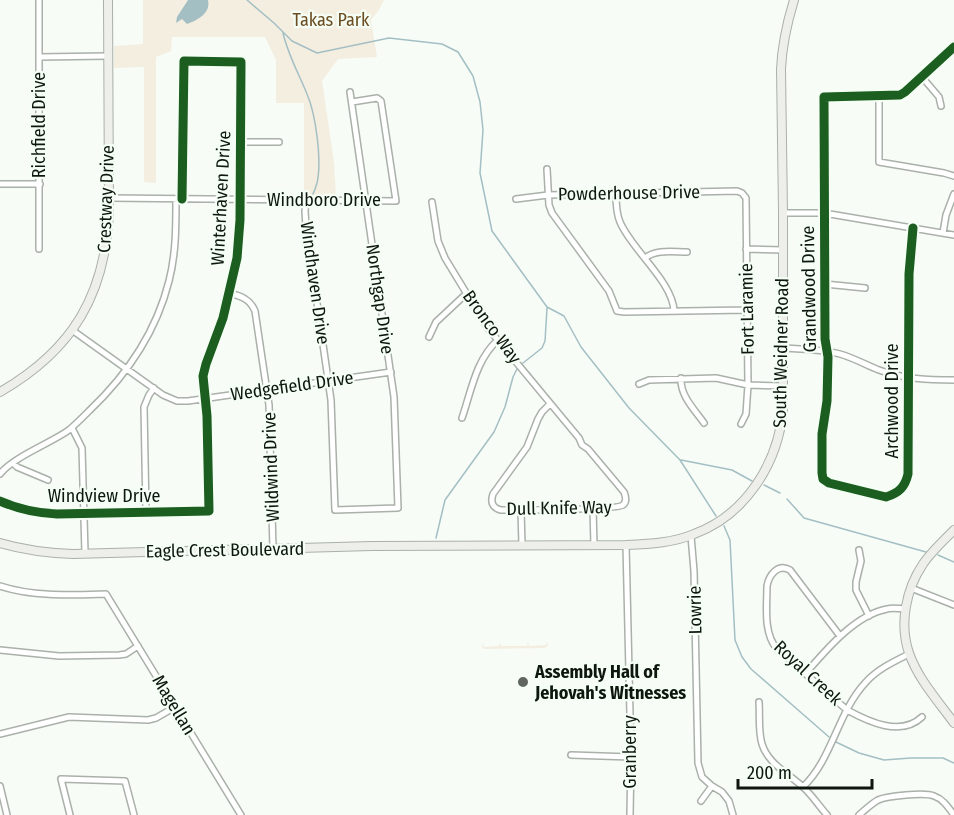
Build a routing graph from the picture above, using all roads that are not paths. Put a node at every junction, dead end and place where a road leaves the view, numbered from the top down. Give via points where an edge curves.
1 (39, 0) edge
2 (108, 0) edge
3 (794, 0) edge
4 (954, 47) edge
5 (108, 56) junction
6 (39, 57) junction
7 (922, 77) junction
8 (350, 92) dead end
9 (879, 96) junction
10 (352, 102) junction
11 (941, 106) dead end
12 (240, 142) junction
13 (279, 142) dead end
14 (547, 169) dead end
15 (954, 176) edge
16 (0, 184) edge
17 (40, 184) junction
18 (742, 193) joint
19 (616, 194) junction
20 (954, 194) edge
21 (548, 195) junction
22 (108, 198) junction
23 (516, 198) dead end
24 (179, 199) junction
25 (240, 200) junction
26 (306, 200) junction
27 (367, 201) junction
28 (432, 201) dead end
29 (783, 213) junction
30 (824, 213) junction
31 (913, 228) junction
32 (943, 233) junction
33 (954, 235) edge
34 (39, 249) dead end
35 (746, 249) junction
36 (783, 249) junction
37 (687, 252) dead end
38 (645, 258) junction
39 (825, 284) junction
40 (865, 288) dead end
41 (229, 293) junction
42 (467, 293) junction
43 (746, 310) junction
44 (674, 311) junction
45 (72, 330) junction
46 (429, 337) dead end
47 (498, 340) junction
48 (783, 348) junction
49 (827, 351) junction
50 (128, 370) junction
51 (391, 372) junction
52 (681, 378) junction
53 (907, 378) junction
54 (328, 380) junction
55 (954, 380) edge
56 (639, 384) dead end
57 (747, 385) junction
58 (783, 386) junction
59 (154, 388) junction
60 (267, 389) junction
61 (0, 392) edge
62 (204, 399) junction
63 (550, 404) junction
64 (462, 418) dead end
65 (704, 423) dead end
66 (741, 424) dead end
67 (72, 428) junction
68 (13, 463) junction
69 (0, 474) edge
70 (823, 479) joint
71 (48, 480) dead end
72 (0, 501) edge
73 (625, 502) joint
74 (593, 508) junction
75 (335, 510) joint
76 (521, 510) junction
77 (210, 511) joint
78 (146, 512) junction
79 (84, 514) junction
80 (954, 530) edge
81 (691, 536) junction
82 (0, 543) edge
83 (450, 545) joint
84 (626, 545) junction
85 (522, 546) junction
86 (594, 546) junction
87 (273, 549) junction
88 (859, 550) dead end
89 (85, 553) junction
90 (0, 586) edge
91 (911, 588) junction
92 (954, 605) edge
93 (906, 609) junction
94 (869, 616) junction
95 (840, 636) junction
96 (138, 646) junction
97 (0, 650) edge
98 (909, 654) junction
99 (806, 673) junction
100 (759, 702) dead end
101 (175, 707) junction
102 (848, 710) junction
103 (922, 717) dead end
104 (954, 723) edge
105 (0, 734) edge
106 (571, 755) dead end
107 (631, 757) junction
108 (0, 786) edge
109 (712, 786) junction
110 (803, 787) junction
111 (701, 801) dead end
112 (7, 815) edge
113 (70, 815) edge
114 (134, 815) edge
115 (241, 815) edge
116 (630, 815) edge
117 (733, 815) edge
118 (827, 815) edge
119 (859, 815) edge
120 (954, 815) edge

1 - 6 street, Richfield Drive
2 - 5 main road, Crestway Drive
3 - 29 main road, South Weidner Road via 781,69
4 - 7 street
5 - 6 street
5 - 22 main road, Crestway Drive
6 - 17 street, Richfield Drive
7 - 9 street via 903,93
7 - 11 street via 939,97
8 - 10 street, Northgap Drive
9 - 15 street via 879,162
9 - 30 street, Grandwood Drive via 824,97
10 - 27 street, Northgap Drive
10 - 27 street, Windboro Drive via 377,98 381,101 396,201
12 - 13 street
12 - 24 street, Winterhaven Drive via 241,62 183,61
12 - 25 street, Winterhaven Drive
14 - 21 street
16 - 17 street
17 - 34 street, Richfield Drive
18 - 19 street, Powderhouse Drive
18 - 35 street, Fort Laramie via 746,198
19 - 21 street, Powderhouse Drive
19 - 38 street via 622,228
20 - 32 street
21 - 23 street, Powderhouse Drive
21 - 44 street via 552,213 609,291 617,310
22 - 24 street, Windboro Drive
22 - 45 main road, Crestway Drive via 102,268
24 - 25 street, Windboro Drive
24 - 50 street via 170,279 152,326
25 - 26 street, Windboro Drive
25 - 41 street, Winterhaven Drive via 237,258
26 - 27 street, Windboro Drive
26 - 54 street, Windhaven Drive via 306,227
27 - 51 street, Northgap Drive
28 - 42 street, Bronco Way via 441,250
29 - 30 street
29 - 36 main road, South Weidner Road
30 - 31 street
30 - 39 street, Grandwood Drive
31 - 32 street
31 - 53 street, Archwood Drive
32 - 33 street
35 - 36 street
35 - 43 street, Fort Laramie
36 - 48 main road, South Weidner Road
37 - 38 street via 657,252
38 - 44 street via 669,292
39 - 40 street
39 - 49 street, Grandwood Drive
41 - 60 street, Wildwind Drive via 247,299 255,311
41 - 62 street, Winterhaven Drive via 204,370
42 - 46 street via 436,322
42 - 47 street, Bronco Way
43 - 44 street
43 - 57 street, Fort Laramie
45 - 50 street, Wedgefield Drive
45 - 61 main road, Crestway Drive via 38,367
47 - 63 street, Bronco Way
47 - 64 street via 485,353
48 - 49 street
48 - 58 main road, South Weidner Road
49 - 53 street
49 - 70 street, Grandwood Drive
50 - 59 street, Wedgefield Drive
50 - 67 street
51 - 54 street, Wedgefield Drive
51 - 75 street, Northgap Drive via 398,508
52 - 56 street
52 - 57 street via 716,378
52 - 65 street via 683,393
53 - 55 street
53 - 70 street, Archwood Drive via 908,474 902,489 886,497
54 - 60 street, Wedgefield Drive
54 - 75 street, Windhaven Drive
57 - 58 street
57 - 66 street, Fort Laramie via 746,414
58 - 81 main road, South Weidner Road via 782,427 763,476 724,518
59 - 62 street, Wedgefield Drive via 177,401
59 - 78 street via 144,407
60 - 62 street, Wedgefield Drive
60 - 87 street, Wildwind Drive
62 - 77 street, Winterhaven Drive
63 - 73 street, Bronco Way via 586,442 624,492
63 - 76 street, Dull Knife Way via 538,419 527,447 491,499 496,509
67 - 68 street
67 - 79 street via 82,448
68 - 69 street
68 - 71 street
72 - 79 street, Windview Drive via 40,513
73 - 74 street, Dull Knife Way via 618,507
74 - 76 street, Dull Knife Way
74 - 86 street
76 - 85 street
77 - 78 street, Windview Drive
78 - 79 street, Windview Drive
79 - 89 street
80 - 91 main road via 923,563
81 - 84 main road, South Weidner Road
81 - 109 street, Lowrie via 698,763 702,777
82 - 89 main road, Eagle Crest Boulevard via 50,553
83 - 85 main road, South Weidner Road
83 - 87 main road, Eagle Crest Boulevard
84 - 86 main road, South Weidner Road
84 - 107 street, Granberry
85 - 86 main road, South Weidner Road
87 - 89 main road, Eagle Crest Boulevard
88 - 94 street via 856,590
90 - 96 street, Magellan via 45,594 106,594
91 - 92 street
91 - 93 main road
93 - 94 street via 888,609
93 - 98 main road via 904,631
94 - 95 street
95 - 99 street
95 - 99 street, Royal Creek via 790,570 778,569 773,573 767,586 768,631 774,645
96 - 97 street via 119,655 58,656
96 - 101 street, Magellan
98 - 102 street via 874,674
98 - 104 main road
99 - 102 street, Royal Creek
100 - 110 street via 760,734 766,753
101 - 105 street via 148,720 69,717
101 - 115 street, Magellan
102 - 103 street, Royal Creek via 868,721 892,727 912,724
102 - 110 street via 818,771
106 - 107 street
107 - 116 street, Granberry
108 - 112 street
109 - 111 street
109 - 117 street, Lowrie via 729,801
110 - 118 street
113 - 114 street via 61,779 125,781
119 - 120 street via 879,800 924,794 944,801

